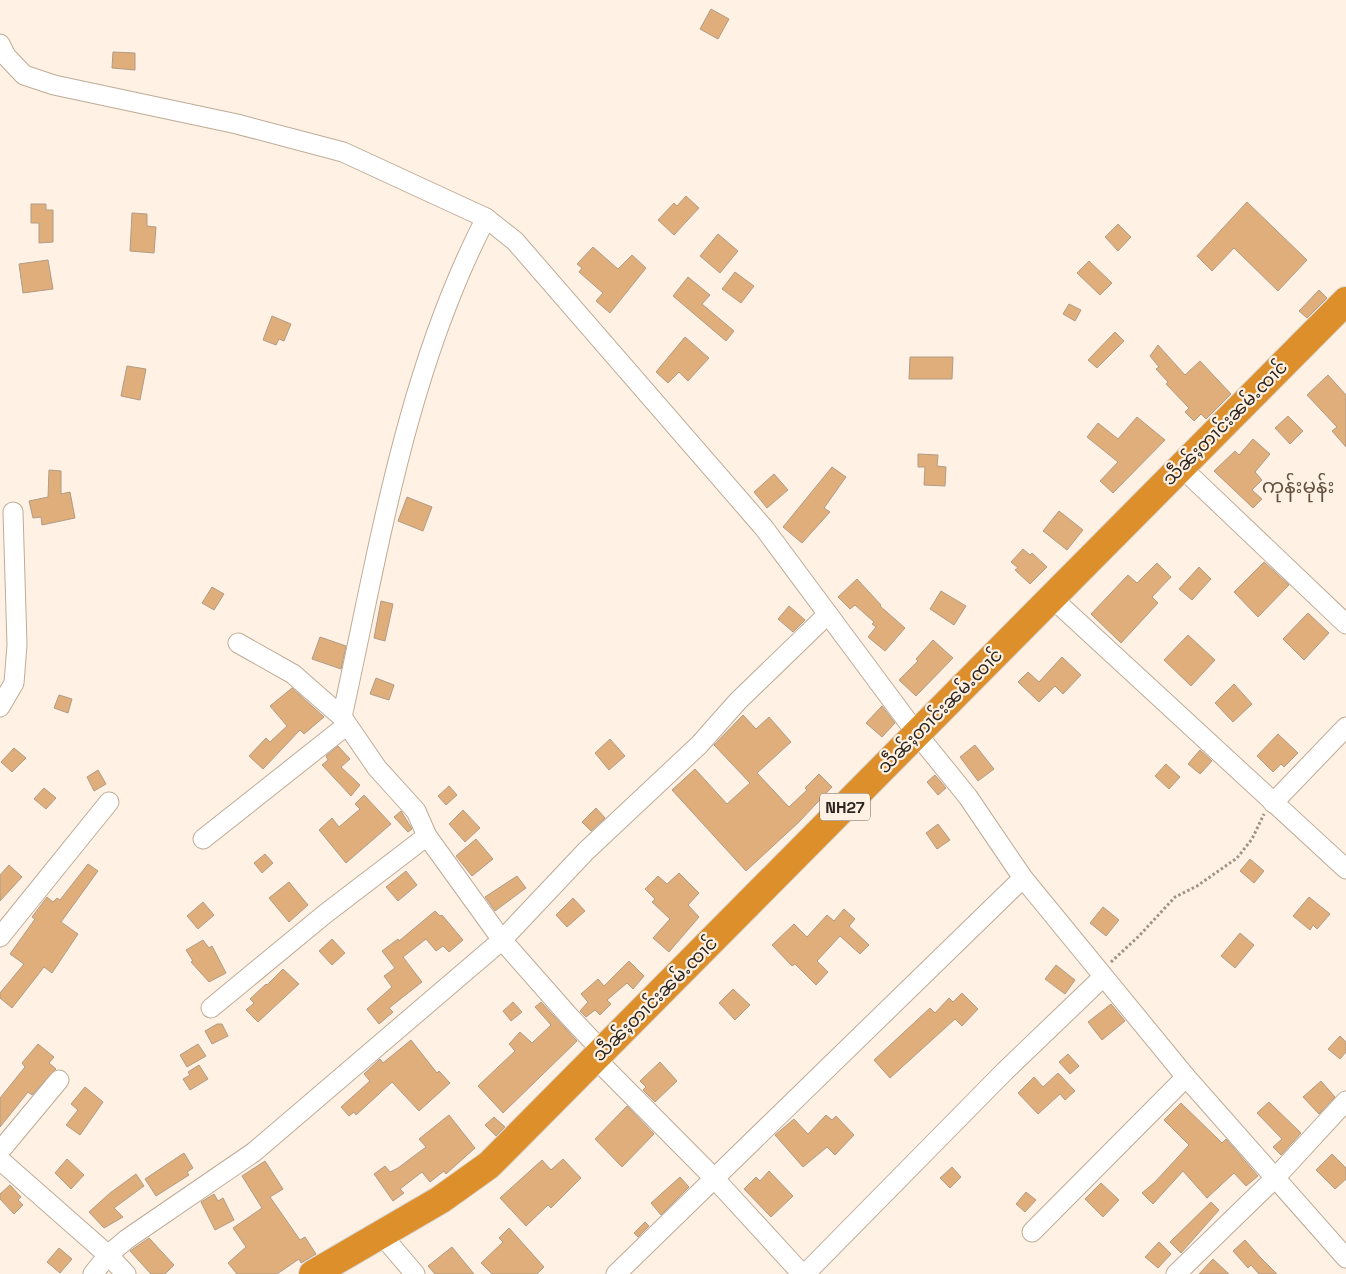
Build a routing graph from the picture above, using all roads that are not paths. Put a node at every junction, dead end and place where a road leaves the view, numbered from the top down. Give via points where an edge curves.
1 (0, 44) edge
2 (486, 218) junction
3 (1346, 301) edge
4 (1182, 467) junction
5 (13, 512) dead end
6 (1052, 598) junction
7 (828, 614) junction
8 (1346, 624) edge
9 (238, 643) dead end
10 (0, 707) edge
11 (344, 721) junction
12 (1346, 726) edge
13 (918, 734) junction
14 (109, 802) dead end
15 (1273, 803) junction
16 (427, 836) junction
17 (203, 839) dead end
18 (1346, 869) edge
19 (1023, 878) junction
20 (0, 937) edge
21 (502, 940) junction
22 (1101, 974) junction
23 (211, 1008) dead end
24 (600, 1056) junction
25 (1186, 1077) junction
26 (59, 1080) dead end
27 (1346, 1101) edge
28 (0, 1151) edge
29 (0, 1160) edge
30 (1276, 1177) junction
31 (714, 1178) junction
32 (1032, 1232) dead end
33 (381, 1234) junction
34 (108, 1255) junction
35 (1346, 1258) edge
36 (93, 1274) edge
37 (126, 1274) edge
38 (313, 1274) edge
39 (415, 1274) edge
40 (616, 1274) edge
41 (803, 1274) edge
42 (1176, 1274) edge

1 - 2 street via 6,56 24,75 54,85 237,124 343,152
2 - 7 street via 515,241 764,528
2 - 11 street via 461,267 405,430
3 - 4 highway, သဵၼ်ႈတၢင်းၼမ်ႉၸၢင် / NH27
4 - 6 highway, သဵၼ်ႈတၢင်းၼမ်ႉၸၢင် / NH27
4 - 8 street
5 - 10 street via 16,655 14,683
6 - 13 highway, သဵၼ်ႈတၢင်းၼမ်ႉၸၢင် / NH27
6 - 15 street
7 - 13 street
7 - 21 street via 738,701 698,745 586,851
9 - 11 street via 293,674
11 - 16 street via 377,768 416,811
11 - 17 street
12 - 15 street
13 - 19 street via 968,797
13 - 24 highway, သဵၼ်ႈတၢင်းၼမ်ႉၸၢင် / NH27
14 - 20 street
15 - 18 street
16 - 21 street
16 - 23 street via 325,914
19 - 22 street
19 - 31 street
21 - 24 street
21 - 34 street via 254,1152
22 - 25 street
22 - 41 street
24 - 31 street
24 - 33 highway, သဵၼ်ႈတၢင်းၼမ်ႉၸၢင် / NH27 via 489,1165 440,1200
25 - 30 street
25 - 32 street
26 - 28 street
27 - 30 street
29 - 34 street
30 - 35 street
30 - 42 street
31 - 40 street
31 - 41 street
33 - 38 highway, သဵၼ်ႈတၢင်းၼမ်ႉၸၢင် / NH27
33 - 39 street
34 - 36 street
34 - 37 street

